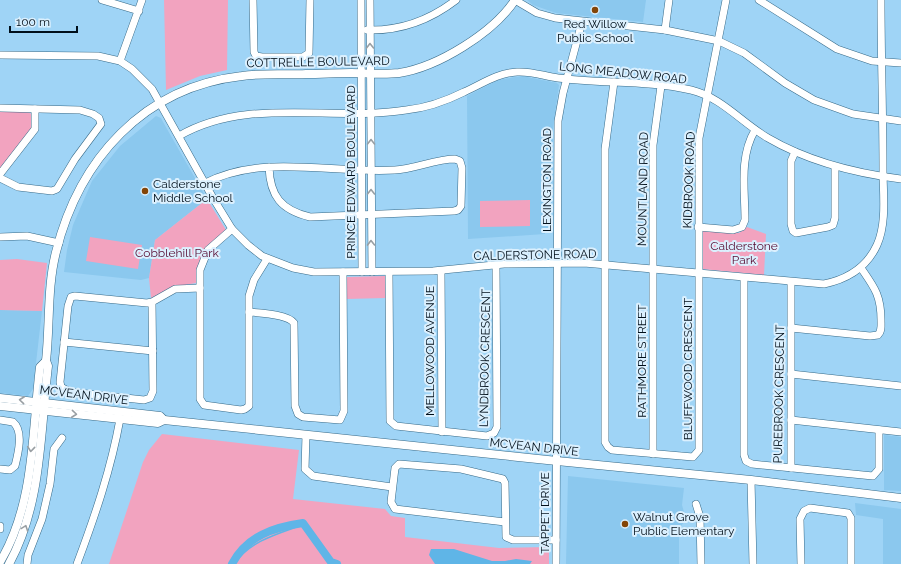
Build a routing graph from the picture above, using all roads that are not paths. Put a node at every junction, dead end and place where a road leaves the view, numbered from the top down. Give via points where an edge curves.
1 (102, 0) edge
2 (142, 0) edge
3 (253, 0) edge
4 (310, 0) edge
5 (361, 0) edge
6 (370, 0) edge
7 (456, 0) edge
8 (515, 0) edge
9 (669, 0) edge
10 (726, 0) edge
11 (759, 0) edge
12 (881, 0) edge
13 (139, 11) junction
14 (582, 22) junction
15 (361, 30) junction
16 (370, 30) junction
17 (665, 30) junction
18 (719, 41) junction
19 (0, 55) edge
20 (120, 61) junction
21 (882, 62) junction
22 (901, 63) edge
23 (361, 73) junction
24 (371, 74) junction
25 (567, 79) junction
26 (614, 82) junction
27 (661, 86) junction
28 (707, 96) junction
29 (160, 104) junction
30 (0, 108) edge
31 (35, 109) junction
32 (361, 114) junction
33 (371, 114) junction
34 (883, 119) junction
35 (901, 121) edge
36 (755, 130) junction
37 (178, 136) junction
38 (795, 152) junction
39 (269, 167) junction
40 (835, 167) junction
41 (362, 170) junction
42 (371, 170) junction
43 (0, 174) edge
44 (883, 176) junction
45 (0, 178) edge
46 (901, 179) edge
47 (205, 183) junction
48 (371, 214) junction
49 (362, 215) junction
50 (698, 227) junction
51 (232, 229) junction
52 (0, 237) edge
53 (59, 242) junction
54 (267, 259) junction
55 (557, 263) junction
56 (605, 264) junction
57 (496, 265) junction
58 (861, 268) junction
59 (652, 269) junction
60 (441, 271) junction
61 (343, 272) junction
62 (362, 272) junction
63 (372, 272) junction
64 (389, 272) junction
65 (698, 273) junction
66 (744, 278) junction
67 (791, 283) junction
68 (200, 288) junction
69 (152, 302) junction
70 (249, 312) junction
71 (791, 328) junction
72 (64, 342) junction
73 (153, 351) junction
74 (791, 374) junction
75 (901, 386) edge
76 (0, 398) edge
77 (0, 406) edge
78 (39, 406) junction
79 (120, 419) junction
80 (0, 420) edge
81 (164, 420) junction
82 (791, 420) junction
83 (879, 430) junction
84 (442, 432) junction
85 (901, 432) edge
86 (306, 435) junction
87 (62, 438) dead end
88 (653, 454) junction
89 (556, 461) junction
90 (791, 468) junction
91 (0, 469) edge
92 (751, 480) junction
93 (392, 487) junction
94 (901, 498) edge
95 (696, 504) dead end
96 (505, 522) junction
97 (0, 526) edge
98 (0, 529) edge
99 (556, 540) junction
100 (0, 562) edge
101 (9, 564) edge
102 (27, 564) edge
103 (77, 564) edge
104 (556, 564) edge
105 (701, 564) edge
106 (752, 564) edge
107 (801, 564) edge
108 (852, 564) edge

1 - 13 street
2 - 13 street
3 - 4 street via 256,56 302,57 309,53
5 - 15 street, PRINCE EDWARD BOULEVARD
6 - 16 street, PRINCE EDWARD BOULEVARD
7 - 16 street via 433,15 412,23 389,29
8 - 14 street via 543,15
8 - 24 main road, COTTRELLE BOULEVARD via 484,32 450,54 411,70
9 - 17 street
10 - 18 street, KIDBROOK ROAD
11 - 21 street via 837,49 855,57
12 - 21 street, CALDERSTONE ROAD
13 - 20 street
14 - 17 street
14 - 25 street, LEXINGTON ROAD
15 - 16 street
15 - 23 street, PRINCE EDWARD BOULEVARD
24 -> 16 street, PRINCE EDWARD BOULEVARD
17 - 18 street
18 - 28 street, KIDBROOK ROAD
18 - 34 street via 744,53 785,83 814,100 847,113
19 - 20 street via 98,56
20 - 29 street, CALDERSTONE ROAD via 144,79
21 - 22 street
21 - 34 street, CALDERSTONE ROAD
23 - 24 main road, COTTRELLE BOULEVARD
23 - 29 main road, COTTRELLE BOULEVARD via 240,76 195,88
23 - 32 street, PRINCE EDWARD BOULEVARD
24 - 33 street, PRINCE EDWARD BOULEVARD
25 - 26 street, LONG MEADOW ROAD
25 - 33 street, LONG MEADOW ROAD via 524,72 506,73 432,105
25 - 55 street, LEXINGTON ROAD via 558,121
26 - 27 street, LONG MEADOW ROAD
26 - 56 street, BLUFFWOOD CRESCENT via 605,138
27 - 28 street, LONG MEADOW ROAD via 690,90
27 - 59 street, MOUNTLAND ROAD via 653,145
28 - 36 street, LONG MEADOW ROAD via 719,102
28 - 50 street, KIDBROOK ROAD via 699,138
29 - 37 street, CALDERSTONE ROAD
29 - 53 main road, COTTRELLE BOULEVARD via 128,127 93,165 76,195
30 - 31 street
31 - 43 street via 35,129
31 - 45 street via 80,110 93,114 99,118 101,124 57,189 52,191 18,186
32 - 33 street, LONG MEADOW ROAD
32 - 37 street, LONG MEADOW ROAD via 246,114 214,121
32 - 41 street, PRINCE EDWARD BOULEVARD
42 -> 33 street, PRINCE EDWARD BOULEVARD
34 - 35 street
34 - 44 street, CALDERSTONE ROAD
36 - 38 street, LONG MEADOW ROAD
36 - 50 street via 745,154 745,220 742,227 733,230
37 - 47 street, CALDERSTONE ROAD
38 - 40 street, LONG MEADOW ROAD
38 - 40 street via 791,161 791,224 796,233 833,225
39 - 41 street
39 - 47 street via 235,171
39 - 49 street via 270,183 275,195 283,205 294,212 316,218
40 - 44 street, LONG MEADOW ROAD
41 - 42 street
41 - 49 street, PRINCE EDWARD BOULEVARD
48 -> 42 street, PRINCE EDWARD BOULEVARD
42 - 48 street via 404,169 455,159 461,164 462,196 460,208 454,212
44 - 46 street, LONG MEADOW ROAD
44 - 58 street, CALDERSTONE ROAD via 881,234 872,254
47 - 51 street, CALDERSTONE ROAD
48 - 49 street
63 -> 48 street, PRINCE EDWARD BOULEVARD
49 - 62 street, PRINCE EDWARD BOULEVARD
50 - 65 street, KIDBROOK ROAD
51 - 54 street, CALDERSTONE ROAD via 248,246
51 - 68 street via 206,254 200,270
52 - 53 street via 26,236
53 - 78 main road, COTTRELLE BOULEVARD via 54,264 46,361 48,366
54 - 61 street, CALDERSTONE ROAD via 300,270
54 - 70 street via 252,287
55 - 56 street, CALDERSTONE ROAD
55 - 57 street, CALDERSTONE ROAD
55 - 89 street, LEXINGTON ROAD
56 - 59 street, CALDERSTONE ROAD
56 - 88 street, BLUFFWOOD CRESCENT via 606,444 612,450
57 - 60 street, CALDERSTONE ROAD
57 - 84 street, LYNDBROOK CRESCENT via 496,431 491,436
58 - 67 street, CALDERSTONE ROAD via 841,280 829,283
58 - 71 street via 880,298 882,328 878,335
59 - 65 street, CALDERSTONE ROAD
59 - 88 street, RATHMORE STREET
60 - 64 street, CALDERSTONE ROAD
60 - 84 street, MELLOWOOD AVENUE
61 - 62 street, CALDERSTONE ROAD
61 - 70 street via 344,411 340,420 303,417 298,414 295,406 294,324 288,318
62 - 63 street, CALDERSTONE ROAD
63 - 64 street, CALDERSTONE ROAD
64 - 84 street, LYNDBROOK CRESCENT via 390,419 396,426
65 - 66 street, CALDERSTONE ROAD
65 - 88 street, BLUFFWOOD CRESCENT via 699,450 696,456 689,458
66 - 67 street, CALDERSTONE ROAD
66 - 90 street, PUREBROOK CRESCENT via 744,459 752,464
67 - 71 street, PUREBROOK CRESCENT
68 - 69 street via 175,289
68 - 70 street via 200,399 204,405 241,410 249,406
69 - 72 street via 73,296 69,301
69 - 73 street
71 - 74 street, PUREBROOK CRESCENT
72 - 73 street
72 - 73 street via 60,385 70,392 148,399 153,392
74 - 75 street
74 - 82 street, PUREBROOK CRESCENT
78 -> 76 main road, MCVEAN DRIVE
77 - 78 main road, MCVEAN DRIVE
78 -> 79 main road, MCVEAN DRIVE
78 - 81 main road, MCVEAN DRIVE via 160,416
78 -> 100 main road, COTTRELLE BOULEVARD via 24,504 16,530
101 -> 78 main road, COTTRELLE BOULEVARD via 21,539 34,495
79 - 81 main road, MCVEAN DRIVE via 158,423
79 - 103 street via 102,496
80 - 91 street via 13,422 19,433 15,466 10,470
81 - 86 main road, MCVEAN DRIVE
82 - 83 street
82 - 90 street, PUREBROOK CRESCENT
83 - 85 street
83 - 90 street via 879,469 875,476
86 - 89 main road, MCVEAN DRIVE
86 - 93 street via 305,469 308,474
87 - 102 street via 54,449 42,519
89 - 92 main road, MCVEAN DRIVE
89 - 99 street, TAPPET DRIVE
92 - 94 main road, MCVEAN DRIVE
92 - 106 street
93 - 96 street via 391,502 398,510
93 - 96 street via 394,468 399,464 461,469 502,478 505,483
95 - 105 street via 700,517
96 - 99 street via 504,534 510,540
97 - 98 street
99 - 104 street, TAPPET DRIVE
107 - 108 street via 800,519 804,511 810,508 848,513 851,518

